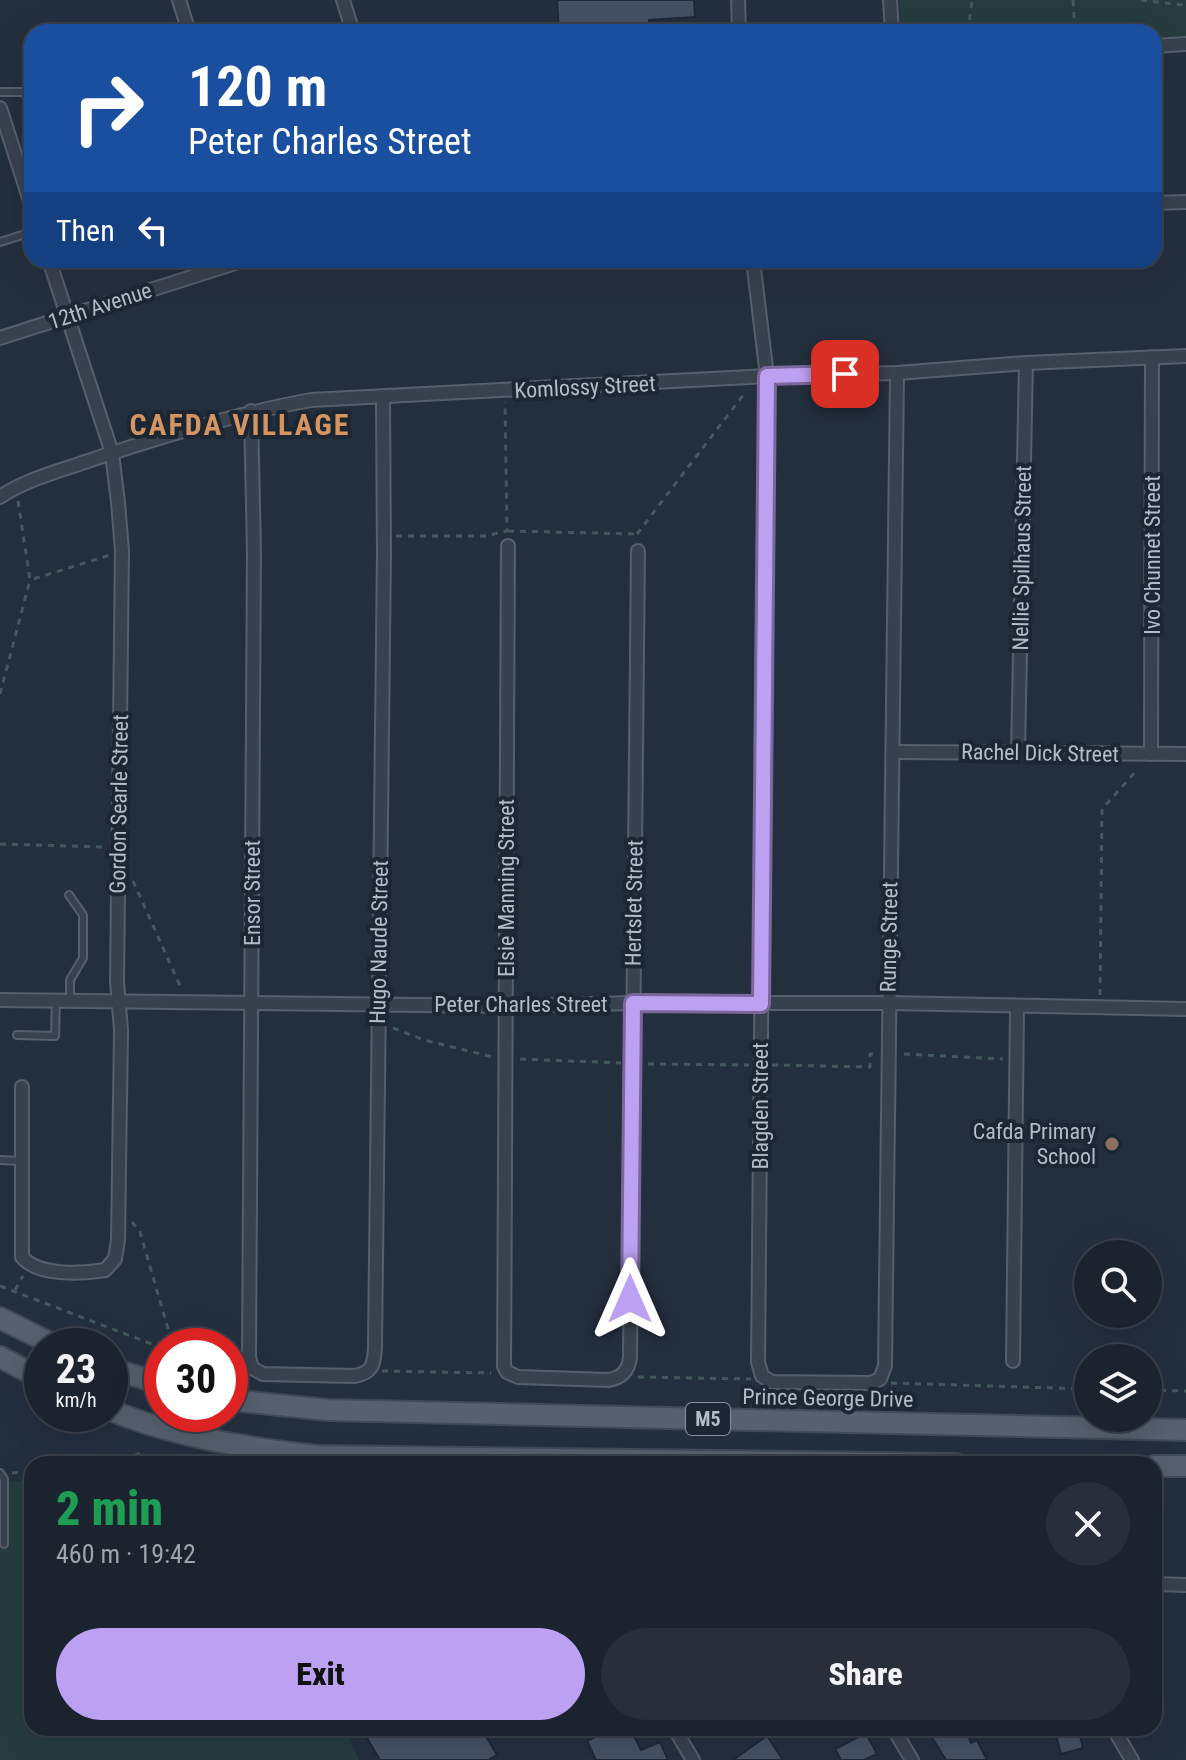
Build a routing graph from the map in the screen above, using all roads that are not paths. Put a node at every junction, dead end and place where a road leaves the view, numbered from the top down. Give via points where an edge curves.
1 (179, 0) edge
2 (343, 0) edge
3 (738, 0) edge
4 (890, 0) edge
5 (184, 24) edge
6 (350, 24) edge
7 (739, 24) edge
8 (892, 24) edge
9 (1186, 44) edge
10 (1162, 46) edge
11 (0, 92) edge
12 (24, 93) edge
13 (0, 108) edge
14 (24, 182) edge
15 (1186, 202) edge
16 (1162, 203) edge
17 (24, 234) edge
18 (0, 242) edge
19 (52, 268) edge
20 (220, 268) edge
21 (754, 268) edge
22 (68, 317) junction
23 (0, 338) edge
24 (1186, 356) edge
25 (1152, 357) junction
26 (1026, 363) junction
27 (897, 373) junction
28 (767, 376) junction
29 (383, 398) junction
30 (251, 411) junction
31 (112, 453) junction
32 (0, 497) edge
33 (508, 546) dead end
34 (638, 551) road end
35 (894, 752) junction
36 (1018, 752) junction
37 (1151, 754) junction
38 (1186, 754) edge
39 (69, 895) dead end
40 (0, 1000) edge
41 (56, 1000) junction
42 (70, 1001) junction
43 (119, 1001) junction
44 (252, 1002) junction
45 (378, 1003) junction
46 (633, 1003) junction
47 (888, 1003) junction
48 (761, 1004) junction
49 (505, 1006) junction
50 (1017, 1006) junction
51 (1186, 1009) edge
52 (17, 1035) dead end
53 (22, 1087) dead end
54 (0, 1160) edge
55 (22, 1161) junction
56 (0, 1318) edge
57 (24, 1330) edge
58 (0, 1357) edge
59 (1013, 1361) dead end
60 (24, 1370) edge
61 (256, 1372) joint
62 (501, 1372) joint
63 (757, 1378) joint
64 (248, 1402) edge
65 (128, 1416) edge
66 (1186, 1430) edge
67 (335, 1456) edge
68 (1162, 1466) edge
69 (1186, 1466) edge
70 (2, 1475) edge
71 (2, 1496) edge
72 (4, 1544) dead end
73 (1162, 1584) edge
74 (1186, 1585) edge
75 (679, 1736) edge
76 (898, 1736) edge
77 (1118, 1736) edge
78 (693, 1760) edge
79 (912, 1760) edge
80 (1132, 1760) edge

1 - 5 street
2 - 6 street
3 - 7 street
4 - 8 street
9 - 10 street
11 - 12 lane
13 - 14 street
15 - 16 street
17 - 18 lane
19 - 22 street, Gordon Searle Street
20 - 22 street, 12th Avenue
21 - 28 street, Blagden Street
22 - 23 street, 12th Avenue
22 - 31 street, Gordon Searle Street
24 - 25 street, Komlossy Street
25 - 26 street, Komlossy Street
25 - 37 street, Ivo Chunnet Street
26 - 27 street, Komlossy Street
26 - 36 street, Nellie Spilhaus Street
27 - 28 street, Komlossy Street
27 - 35 street, Runge Street
28 - 29 street, Komlossy Street
28 - 48 street, Blagden Street
29 - 30 street, Komlossy Street via 311,400
29 - 45 street, Hugo Naude Street
30 - 31 street, Komlossy Street
30 - 44 street, Ensor Street
31 - 32 street, Komlossy Street via 15,486
31 - 43 street, Gordon Searle Street via 122,551
33 - 49 street, Elsie Manning Street
34 - 46 street, Hertslet Street
35 - 36 street, Rachel Dick Street
35 - 47 street, Runge Street
36 - 37 street, Rachel Dick Street
37 - 38 street, Rachel Dick Street
39 - 42 lane via 83,915 83,958 70,980
40 - 41 street, Peter Charles Street
41 - 42 street, Peter Charles Street
41 - 52 lane via 55,1036
42 - 43 street, Peter Charles Street
43 - 44 street, Peter Charles Street
43 - 55 street, Gordon Searle Street via 117,1252 105,1270 41,1271 27,1263 21,1250
44 - 45 street, Peter Charles Street
44 - 61 street, Ensor Street via 249,1357
45 - 49 street, Peter Charles Street
45 - 61 street, Hugo Naude Street via 371,1368 363,1375 334,1377
46 - 48 street, Peter Charles Street
46 - 49 street, Peter Charles Street
46 - 62 street, Hertslet Street via 629,1366 617,1379 608,1380
47 - 48 street, Peter Charles Street
47 - 50 street, Peter Charles Street
47 - 63 street, Runge Street via 884,1373 871,1383
48 - 63 street, Blagden Street
49 - 62 street, Elsie Manning Street
50 - 51 street, Peter Charles Street
50 - 59 street
53 - 55 street
54 - 55 lane
56 - 57 main road
58 - 60 main road
64 - 66 main road, Prince George Drive / M5 via 328,1410
65 - 67 main road, M5 via 201,1438
68 - 69 main road
70 - 71 lane
71 - 72 lane
73 - 74 street
75 - 78 street
76 - 79 street
77 - 80 street

